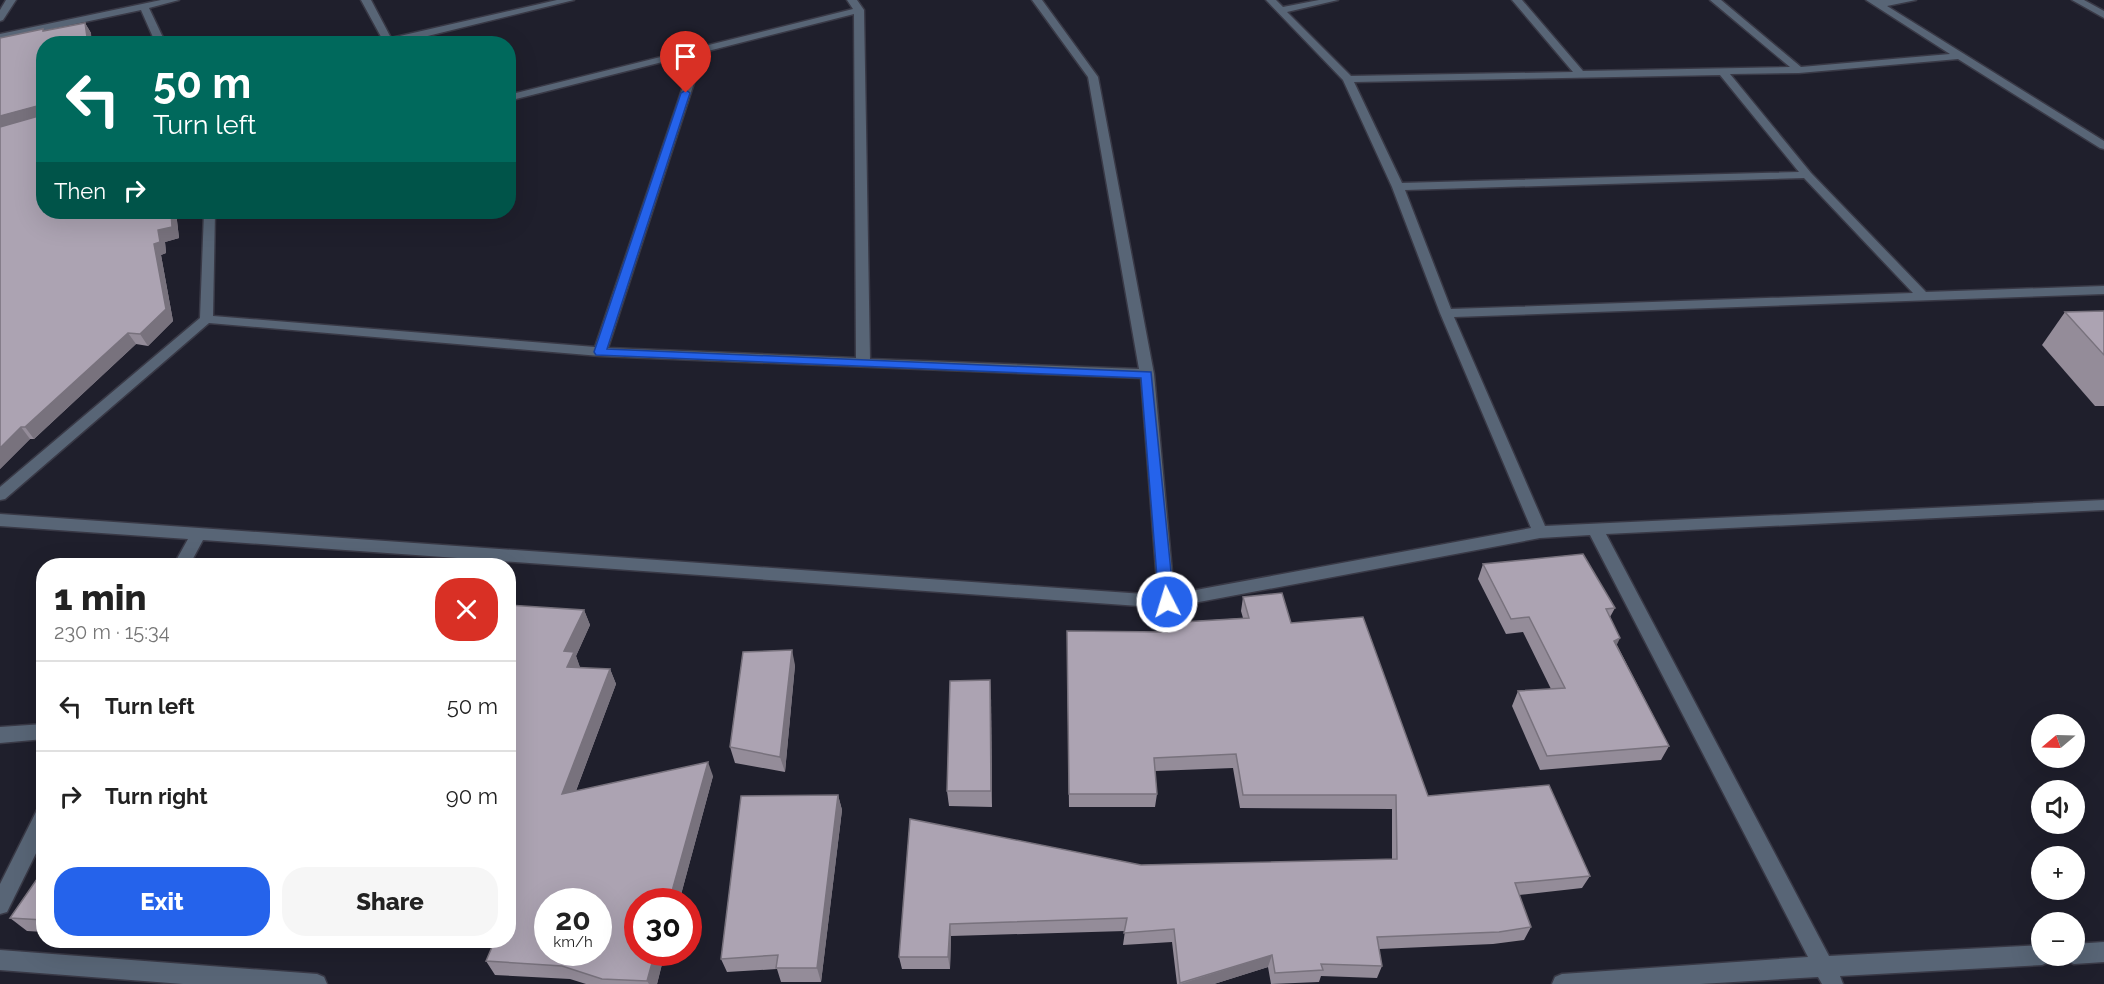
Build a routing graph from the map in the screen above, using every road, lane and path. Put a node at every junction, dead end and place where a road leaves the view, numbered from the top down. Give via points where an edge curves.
1 (11, 0) edge
2 (174, 0) edge
3 (366, 0) edge
4 (569, 0) edge
5 (1037, 0) edge
6 (1271, 0) edge
7 (1333, 0) edge
8 (1516, 0) edge
9 (1715, 0) edge
10 (1911, 0) edge
11 (2077, 0) edge
12 (1875, 2) edge
13 (855, 5) edge
14 (144, 6) junction
15 (1281, 10) junction
16 (2104, 15) edge
17 (0, 18) edge
18 (157, 36) edge
19 (386, 36) edge
20 (415, 36) edge
21 (0, 37) edge
22 (700, 50) junction
23 (1959, 56) junction
24 (1799, 70) junction
25 (1722, 71) junction
26 (1581, 75) junction
27 (1348, 79) junction
28 (516, 96) edge
29 (2104, 146) edge
30 (1807, 175) junction
31 (1398, 187) junction
32 (209, 219) edge
33 (2104, 290) edge
34 (1921, 294) junction
35 (1446, 313) junction
36 (206, 319) junction
37 (600, 352) junction
38 (863, 362) junction
39 (1147, 374) junction
40 (0, 495) edge
41 (2104, 505) edge
42 (0, 520) edge
43 (1595, 529) junction
44 (1540, 532) junction
45 (199, 534) junction
46 (186, 558) edge
47 (1167, 602) junction
48 (36, 732) edge
49 (0, 735) edge
50 (36, 832) edge
51 (0, 905) edge
52 (2104, 952) edge
53 (2085, 953) edge
54 (2031, 956) edge
55 (0, 960) edge
56 (1828, 976) edge
57 (317, 984) edge
58 (1562, 984) edge

1 - 17 street
2 - 14 street
3 - 19 street
4 - 20 street
5 - 39 street via 1093,77
6 - 15 street
7 - 15 street
8 - 26 street
9 - 24 street
10 - 12 street
11 - 16 street
12 - 23 street
13 - 22 street
13 - 38 street
14 - 18 street
14 - 21 street
15 - 27 street
22 - 28 street
22 - 37 street
23 - 24 street
23 - 29 street
24 - 25 street
25 - 26 street
25 - 30 street
26 - 27 street
27 - 31 street
30 - 31 street
30 - 34 street
31 - 35 street
32 - 36 street
33 - 34 street
34 - 35 street
35 - 44 street
36 - 37 street
36 - 40 street
37 - 38 street
38 - 39 street
39 - 47 street
41 - 43 street
42 - 45 street
43 - 44 street
43 - 56 street
44 - 47 street
45 - 46 street
45 - 47 street
48 - 49 street
50 - 51 street
52 - 53 street
54 - 56 street
55 - 57 street
56 - 58 street

